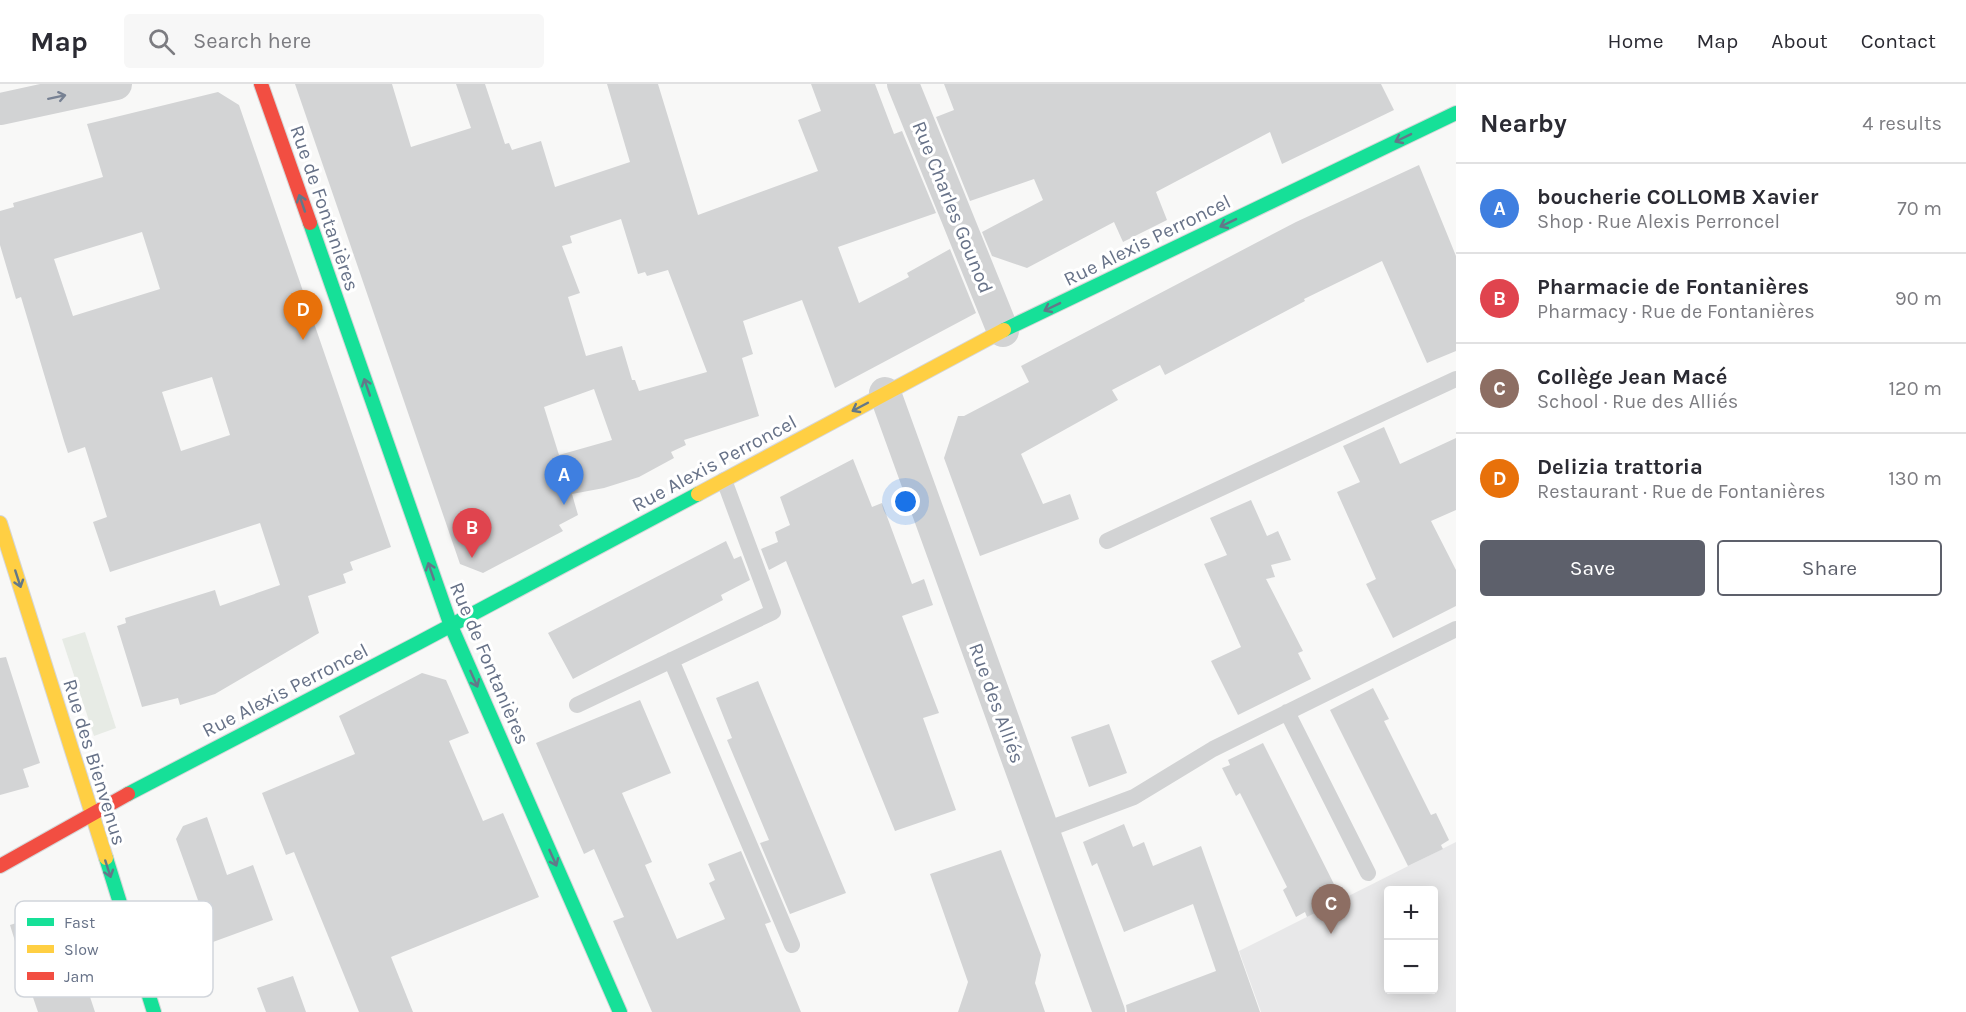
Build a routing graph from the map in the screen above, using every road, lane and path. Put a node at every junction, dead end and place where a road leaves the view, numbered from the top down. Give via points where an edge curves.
1 (116, 84) edge
2 (261, 84) edge
3 (903, 84) edge
4 (0, 109) edge
5 (1456, 113) edge
6 (1003, 331) junction
7 (1456, 379) edge
8 (885, 393) junction
9 (724, 480) junction
10 (0, 523) edge
11 (1107, 541) dead end
12 (451, 626) junction
13 (1456, 629) edge
14 (671, 660) junction
15 (577, 705) dead end
16 (1287, 712) junction
17 (92, 813) junction
18 (1043, 831) junction
19 (0, 866) edge
20 (1368, 873) dead end
21 (119, 901) edge
22 (792, 945) dead end
23 (149, 997) edge
24 (154, 1012) edge
25 (620, 1012) edge
26 (1109, 1012) edge

4 -> 1 street
12 -> 2 street, Rue de Fontanières
3 - 6 street, Rue Charles Gounod
5 -> 6 street, Rue Alexis Perroncel
6 - 8 street, Rue Alexis Perroncel
7 - 11 lane
8 -> 9 street, Rue Alexis Perroncel
8 - 18 street, Rue des Alliés
9 - 12 street, Rue Alexis Perroncel
9 - 14 lane via 773,612
10 -> 17 street, Rue des Bienvenus
12 - 17 street, Rue Alexis Perroncel
12 -> 25 street, Rue de Fontanières
13 - 16 lane
14 - 15 lane
14 - 22 lane
16 - 18 lane via 1213,749 1134,797
16 - 20 lane
17 - 19 street, Rue Alexis Perroncel
17 -> 21 street, Rue des Bienvenus
18 - 26 street, Rue des Alliés
23 -> 24 street, Rue des Bienvenus

